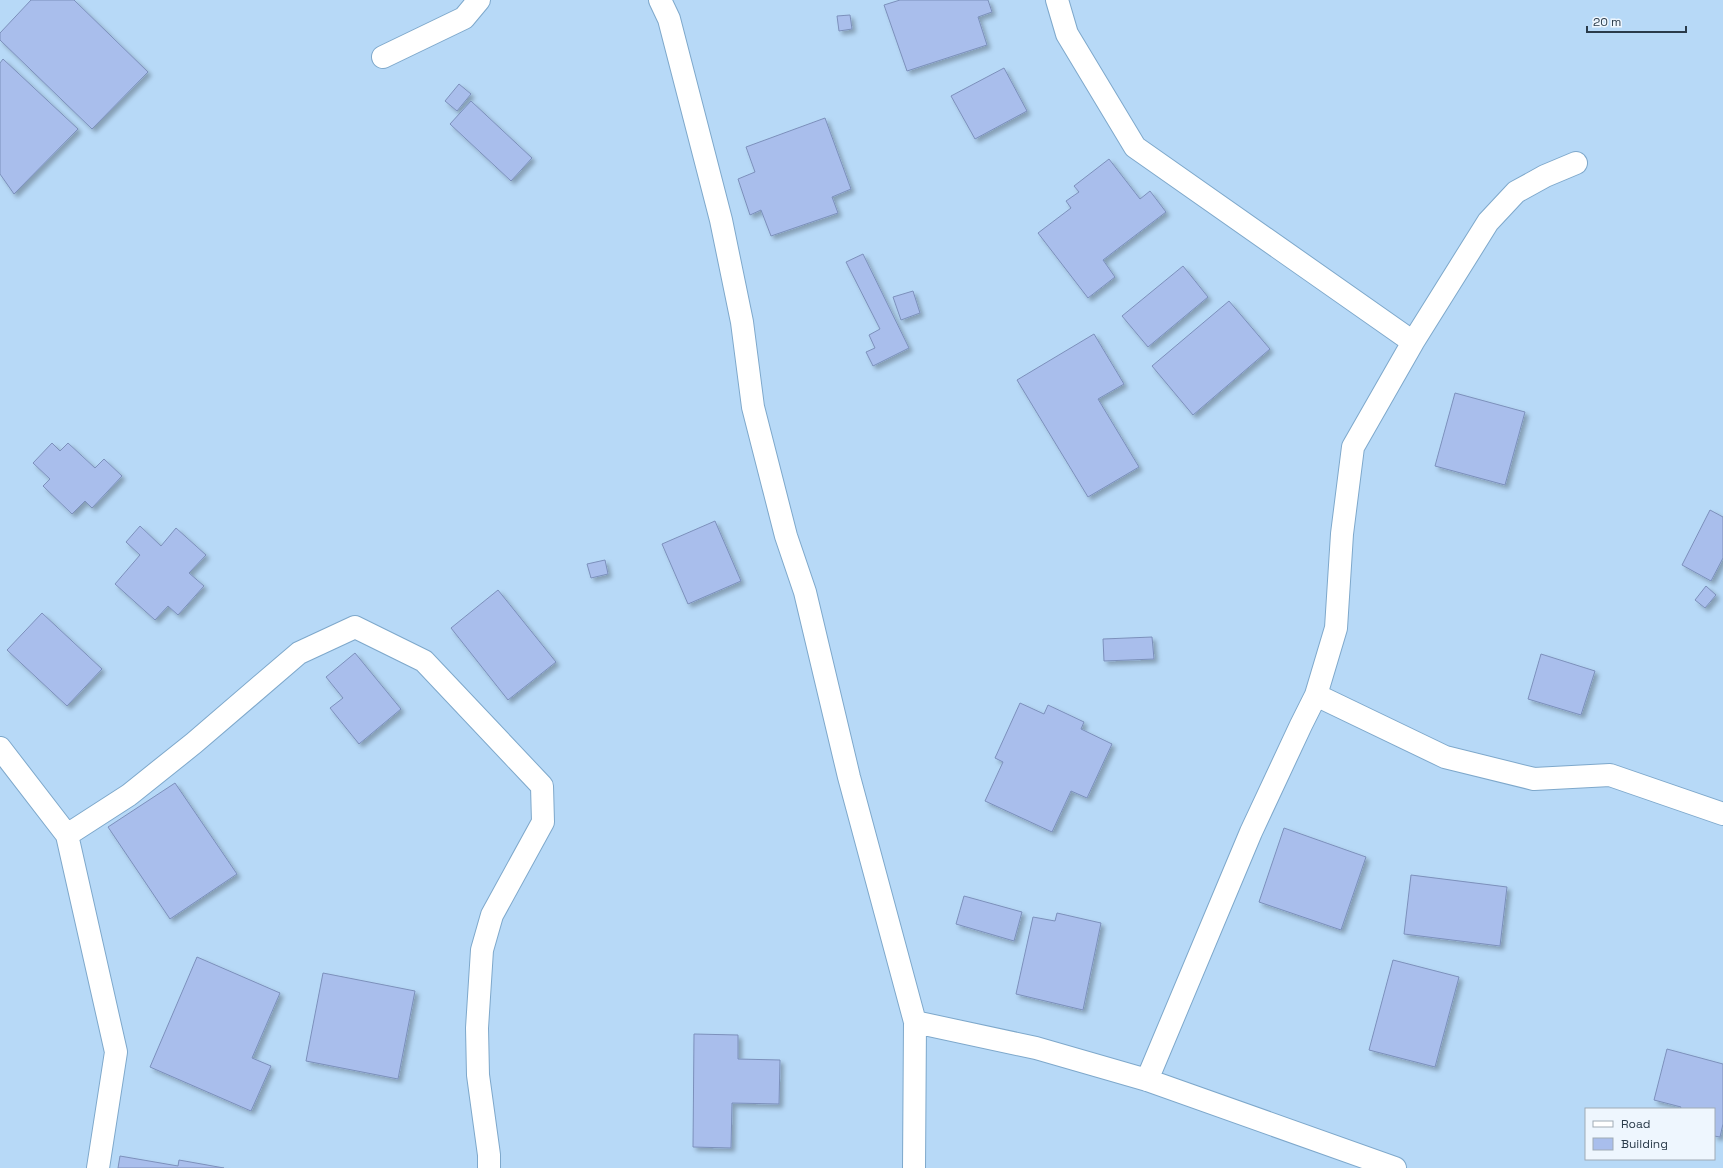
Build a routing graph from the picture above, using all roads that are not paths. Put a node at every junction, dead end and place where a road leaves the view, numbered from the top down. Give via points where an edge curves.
1 (479, 0) edge
2 (660, 0) edge
3 (1057, 0) edge
4 (384, 57) dead end
5 (1576, 163) dead end
6 (1413, 342) junction
7 (1316, 695) junction
8 (0, 748) edge
9 (1723, 814) edge
10 (67, 835) junction
11 (914, 1022) junction
12 (1147, 1080) junction
13 (1358, 1162) edge
14 (98, 1168) edge
15 (489, 1168) edge
16 (914, 1168) edge
17 (1395, 1168) edge

1 - 4 street via 464,18
2 - 11 street via 669,19 721,220 742,322 753,407 786,536 805,592 849,777
3 - 6 street via 1067,34 1136,146
5 - 6 street via 1544,176 1516,192 1488,222
6 - 7 street via 1353,447 1342,534 1336,628
7 - 9 street via 1445,757 1534,779 1610,775
7 - 12 street via 1251,832
8 - 10 street
10 - 14 street via 116,1052
10 - 15 street via 129,795 194,743 299,652 356,627 424,661 542,786 543,822 492,914 482,950 477,1028 478,1075
11 - 12 street via 1036,1048
11 - 16 street
12 - 13 street
13 - 17 street

